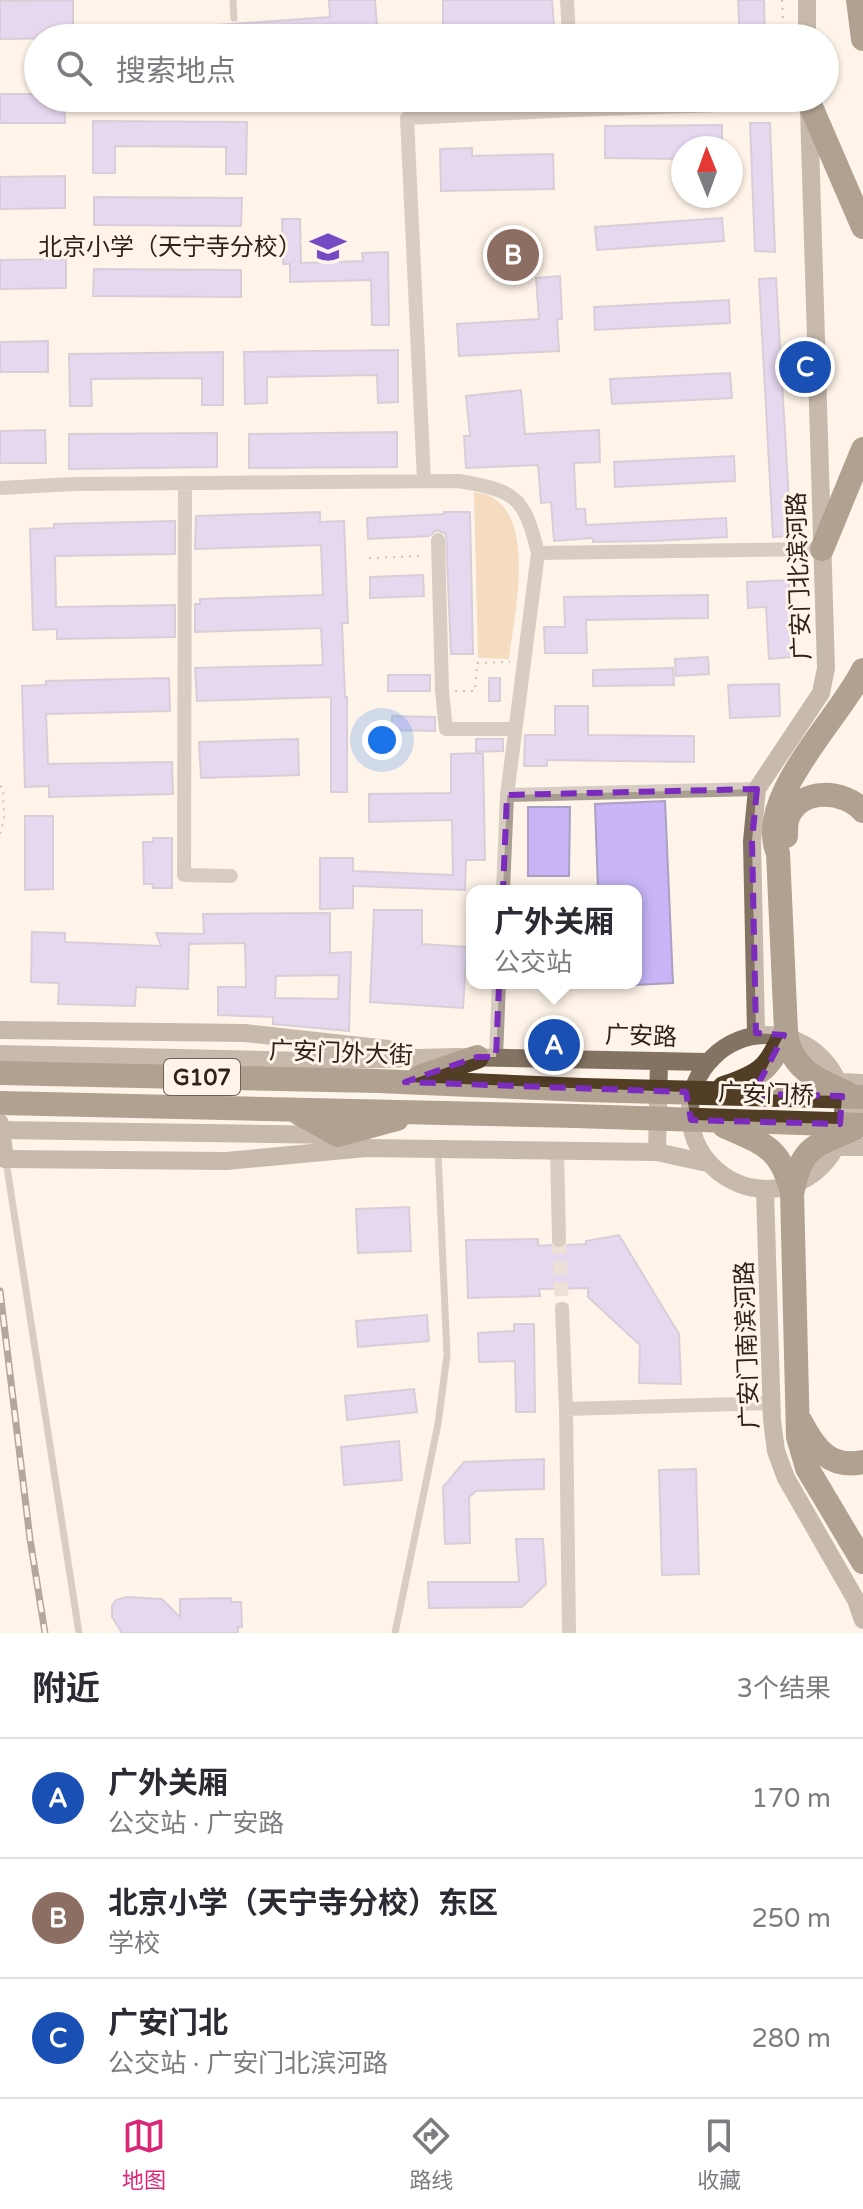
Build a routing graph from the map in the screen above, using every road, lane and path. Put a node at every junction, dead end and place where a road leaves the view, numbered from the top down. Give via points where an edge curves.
1 (233, 0) edge
2 (567, 0) edge
3 (782, 0) edge
4 (807, 0) edge
5 (860, 0) edge
6 (863, 9) edge
7 (234, 18) dead end
8 (568, 24) edge
9 (783, 24) edge
10 (807, 24) edge
11 (863, 39) edge
12 (478, 112) edge
13 (808, 112) edge
14 (813, 112) edge
15 (863, 227) edge
16 (863, 449) edge
17 (424, 480) junction
18 (185, 483) junction
19 (0, 488) edge
20 (438, 548) joint
21 (822, 549) junction
22 (538, 553) junction
23 (369, 558) dead end
24 (513, 662) dead end
25 (863, 670) edge
26 (442, 691) junction
27 (515, 729) junction
28 (0, 786) edge
29 (757, 789) junction
30 (507, 795) junction
31 (863, 811) edge
32 (0, 834) edge
33 (778, 853) junction
34 (231, 876) dead end
35 (503, 885) edge
36 (497, 989) edge
37 (0, 1030) edge
38 (786, 1031) junction
39 (756, 1033) junction
40 (0, 1054) edge
41 (476, 1057) junction
42 (306, 1061) junction
43 (659, 1061) junction
44 (707, 1062) junction
45 (0, 1073) edge
46 (378, 1081) junction
47 (405, 1082) junction
48 (583, 1090) joint
49 (709, 1093) junction
50 (0, 1103) edge
51 (293, 1109) junction
52 (857, 1109) edge
53 (423, 1112) junction
54 (712, 1121) junction
55 (0, 1123) edge
56 (0, 1130) edge
57 (338, 1135) junction
58 (837, 1147) junction
59 (366, 1148) junction
60 (438, 1149) junction
61 (557, 1150) junction
62 (657, 1152) junction
63 (5, 1159) junction
64 (707, 1163) junction
65 (765, 1190) junction
66 (792, 1192) junction
67 (559, 1240) tunnel mouth
68 (562, 1309) tunnel mouth
69 (771, 1403) junction
70 (566, 1409) junction
71 (799, 1417) junction
72 (863, 1462) edge
73 (863, 1562) edge
74 (863, 1620) edge
75 (79, 1633) edge
76 (395, 1633) edge
77 (569, 1633) edge

1 - 7 lane
2 - 8 street
3 - 9 path
4 - 10 street
5 - 6 highway
5 - 11 highway
12 - 17 street via 407,118
13 - 21 street, 广安门北滨河路
14 - 15 highway
16 - 21 highway
17 - 18 street
17 - 22 street via 497,487 516,499 531,523
18 - 19 street
18 - 34 street via 184,875
20 - 23 path
20 - 26 street
21 - 22 street
21 - 29 street, 广安门北滨河路 via 827,643 821,693
22 - 27 street
24 - 26 path via 477,663 475,691
25 - 33 highway via 785,791 773,830
26 - 27 street via 446,729
27 - 30 street
28 - 32 path
29 - 30 street
29 - 39 street, 广安门北滨河路 via 752,841
30 - 35 street
31 - 33 highway via 834,795 804,800 789,816
33 - 38 highway
36 - 41 street
37 - 41 street via 245,1033
38 - 49 highway, bridge via 768,1068
38 - 52 highway, bridge via 788,1048 809,1074
39 - 44 street, 广安门桥 via 729,1044
39 - 52 street, 广安门桥 via 793,1036 812,1048
40 - 42 street, 广安门外大街
41 - 42 street, 广安门外大街
41 - 43 street, 广安路
41 - 47 highway
42 - 46 highway
43 - 44 street, 广安路
43 - 62 street
44 - 64 street, 广安门桥 via 693,1085 689,1108 694,1141
45 - 46 highway, 广安门外大街 / G107
46 - 47 highway, 广安门外大街 / G107
47 - 48 highway, 广安门外大街 / G107
48 - 49 highway, 广安门桥 / G107, bridge
49 - 52 highway, 广安门桥 / G107, bridge
50 - 51 highway, G107
51 - 53 highway, G107
51 - 57 highway
52 - 54 highway, 广安门桥 / G107, bridge
52 - 58 street
52 - 58 street, 广安门桥
52 - 66 highway, bridge via 801,1159
53 - 54 highway, 广安门桥 / G107, bridge
53 - 57 highway
54 - 66 highway, bridge via 763,1144 780,1158
55 - 63 street, bridge
56 - 57 street
57 - 59 street
58 - 65 street via 809,1177
59 - 60 street
59 - 63 street via 226,1161
60 - 61 street
60 - 76 lane via 447,1355
61 - 62 street
61 - 67 street
62 - 64 street
63 - 75 lane
64 - 65 street via 734,1183
65 - 69 street, 广安门南滨河路
66 - 71 highway
68 - 70 street
69 - 70 street
69 - 74 street, 广安门南滨河路 via 776,1451 786,1478
70 - 77 street
71 - 72 highway via 818,1451 849,1465
71 - 73 highway via 798,1437 807,1468

